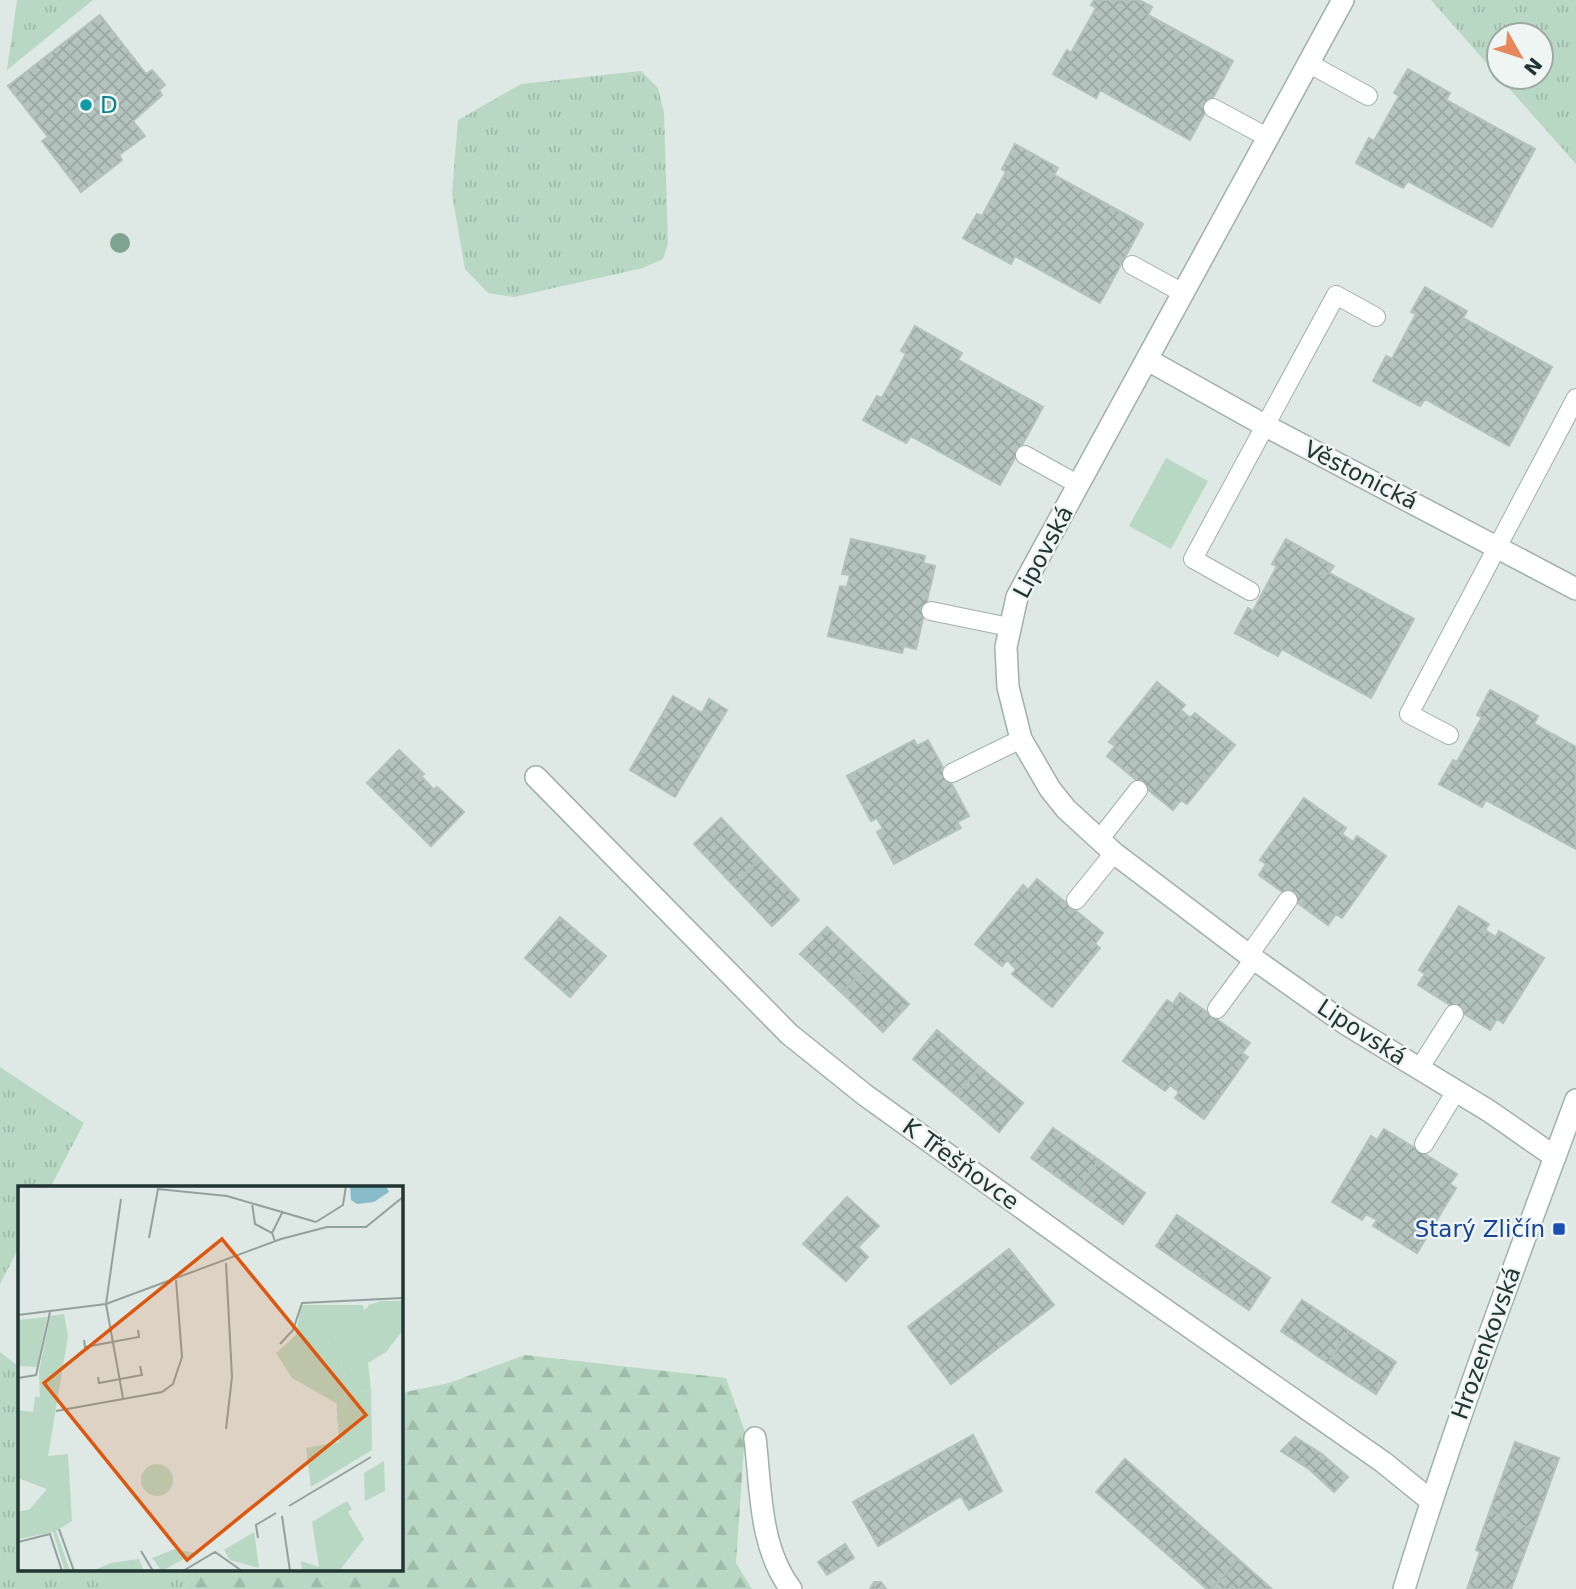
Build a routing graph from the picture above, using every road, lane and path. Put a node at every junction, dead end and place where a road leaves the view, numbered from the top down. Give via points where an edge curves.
1 (1343, 0) edge
2 (1308, 63) junction
3 (1368, 96) dead end
4 (1213, 108) dead end
5 (1267, 137) junction
6 (1132, 265) dead end
7 (1183, 293) junction
8 (1376, 317) dead end
9 (1148, 360) junction
10 (1576, 398) edge
11 (1264, 425) junction
12 (1025, 455) dead end
13 (1079, 485) junction
14 (1499, 547) junction
15 (1576, 589) edge
16 (1250, 591) dead end
17 (931, 611) dead end
18 (1009, 627) junction
19 (1449, 735) dead end
20 (1021, 739) junction
21 (952, 774) dead end
22 (536, 777) dead end
23 (1138, 790) dead end
24 (1106, 847) junction
25 (1076, 900) dead end
26 (1288, 900) dead end
27 (1252, 957) junction
28 (1217, 1009) dead end
29 (1454, 1014) dead end
30 (1419, 1069) junction
31 (1456, 1091) junction
32 (1576, 1100) edge
33 (1424, 1144) dead end
34 (1555, 1157) junction
35 (755, 1438) dead end
36 (1430, 1500) junction
37 (790, 1589) edge
38 (1404, 1589) edge

1 - 2 street, Lipovská
2 - 3 lane
2 - 5 street, Lipovská
4 - 5 lane
5 - 7 street, Lipovská
6 - 7 lane
7 - 9 street, Lipovská
8 - 11 lane via 1336,295
9 - 11 street, Věstonická
9 - 13 street, Lipovská
10 - 14 lane
11 - 14 street, Věstonická
11 - 16 lane via 1194,559
12 - 13 lane
13 - 18 street, Lipovská via 1017,597
14 - 15 street, Věstonická
14 - 19 lane via 1409,715
17 - 18 lane
18 - 20 street, Lipovská via 1008,687
20 - 21 lane
20 - 24 street, Lipovská via 1057,800
22 - 36 street, K Třešňovce via 789,1034 865,1095 1383,1462
23 - 24 lane
24 - 25 lane
24 - 27 street, Lipovská
26 - 27 lane
27 - 28 lane
27 - 30 street, Lipovská
29 - 30 lane
30 - 31 street, Lipovská
31 - 33 lane
31 - 34 street, Lipovská
32 - 34 street, Hrozenkovská
34 - 36 street, Hrozenkovská
35 - 37 street via 768,1540
36 - 38 street, Hrozenkovská

